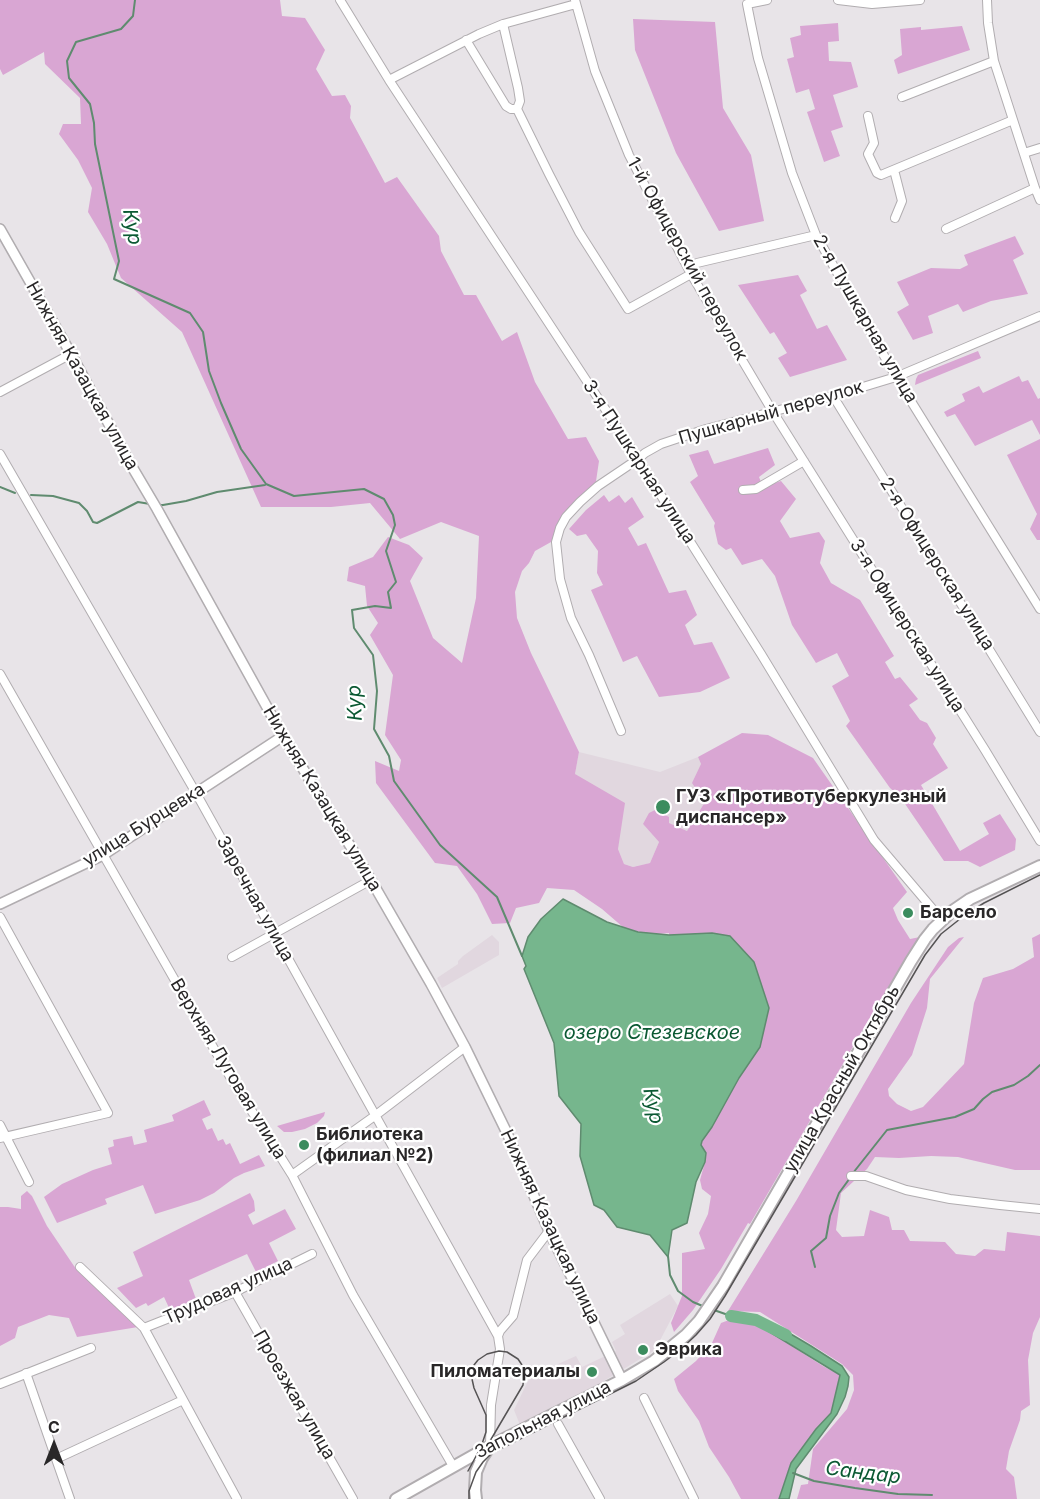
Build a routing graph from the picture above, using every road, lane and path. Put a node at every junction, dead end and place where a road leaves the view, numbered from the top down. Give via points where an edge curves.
1 (340, 0) edge
2 (767, 0) edge
3 (838, 0) edge
4 (920, 0) edge
5 (987, 0) edge
6 (576, 2) edge
7 (502, 24) junction
8 (466, 40) junction
9 (994, 61) junction
10 (389, 80) junction
11 (902, 97) dead end
12 (517, 109) junction
13 (868, 116) dead end
14 (1013, 120) junction
15 (1040, 148) edge
16 (1024, 153) junction
17 (894, 170) junction
18 (1035, 188) junction
19 (1040, 200) edge
20 (895, 218) dead end
21 (0, 229) edge
22 (946, 229) dead end
23 (816, 235) junction
24 (689, 271) junction
25 (1040, 316) edge
26 (70, 354) junction
27 (896, 377) junction
28 (0, 392) edge
29 (833, 396) junction
30 (773, 412) junction
31 (0, 454) edge
32 (639, 459) junction
33 (804, 461) junction
34 (743, 490) dead end
35 (1040, 609) edge
36 (0, 674) edge
37 (621, 731) dead end
38 (1040, 732) edge
39 (283, 736) junction
40 (196, 793) junction
41 (1040, 841) edge
42 (103, 855) junction
43 (1040, 866) edge
44 (371, 880) junction
45 (0, 904) edge
46 (0, 917) edge
47 (942, 920) junction
48 (274, 934) junction
49 (232, 957) dead end
50 (465, 1047) junction
51 (376, 1116) junction
52 (0, 1125) edge
53 (3, 1137) edge
54 (292, 1175) junction
55 (851, 1176) dead end
56 (29, 1182) dead end
57 (1040, 1209) edge
58 (549, 1231) junction
59 (312, 1254) dead end
60 (80, 1267) dead end
61 (236, 1292) junction
62 (144, 1328) junction
63 (686, 1335) joint
64 (498, 1336) junction
65 (91, 1348) dead end
66 (26, 1373) junction
67 (622, 1380) junction
68 (0, 1384) edge
69 (644, 1398) dead end
70 (183, 1400) junction
71 (558, 1424) dead end
72 (490, 1446) junction
73 (56, 1459) junction
74 (453, 1466) junction
75 (70, 1499) edge
76 (237, 1499) edge
77 (353, 1499) edge
78 (396, 1499) edge
79 (476, 1499) edge
80 (600, 1499) edge
81 (694, 1499) edge

1 - 10 street, 3-я Пушкарная улица
2 - 23 street, 2-я Пушкарная улица via 747,4 761,70 792,173
3 - 4 street via 872,4
5 - 9 street
6 - 7 street
6 - 24 street, 1-й Офицерский переулок via 595,71 629,155
7 - 8 street
7 - 12 street via 518,88
8 - 10 street
8 - 12 street via 506,106
9 - 11 street
9 - 14 street
10 - 32 street, 3-я Пушкарная улица
12 - 24 street via 579,232 628,309
13 - 17 street via 873,143 868,154 877,173
14 - 16 street
14 - 17 street
15 - 16 street
16 - 18 street
17 - 20 street via 902,201
18 - 19 street
18 - 22 street
21 - 26 street, Нижняя Казацкая улица
23 - 24 street via 697,263
23 - 27 street, 2-я Пушкарная улица
24 - 30 street, 1-й Офицерский переулок
25 - 27 street, Пушкарный переулок
26 - 28 street
26 - 39 street, Нижняя Казацкая улица
27 - 29 street, Пушкарный переулок
27 - 35 street, 2-я Пушкарная улица
29 - 30 street, Пушкарный переулок
29 - 38 street, 2-я Офицерская улица
30 - 32 street, Пушкарный переулок via 661,444
30 - 33 street, 3-я Офицерская улица
31 - 40 street, Заречная улица
32 - 37 street, Пушкарный переулок via 580,502 566,517 556,542 560,579 571,618
32 - 47 street, 3-я Пушкарная улица via 874,840
33 - 34 street via 756,489
33 - 41 street, 3-я Офицерская улица
36 - 42 street, Верхняя Луговая улица
39 - 40 street, улица Бурцевка
39 - 44 street, Нижняя Казацкая улица
40 - 42 street, улица Бурцевка
40 - 48 street, Заречная улица
42 - 45 street, улица Бурцевка
42 - 54 street, Верхняя Луговая улица via 229,1075
43 - 47 main road, улица Красный Октябрь via 970,899
44 - 48 street
44 - 50 street, Нижняя Казацкая улица
46 - 53 street via 108,1113
47 - 63 main road, улица Красный Октябрь via 911,961 723,1286
48 - 49 street
48 - 51 street, Заречная улица
50 - 51 street
50 - 58 street, Нижняя Казацкая улица
51 - 54 street
51 - 64 street, Заречная улица
52 - 53 street
53 - 56 street
54 - 74 street, Верхняя Луговая улица via 353,1295
55 - 57 street via 866,1176 950,1199
58 - 64 street via 527,1260 513,1316
58 - 67 street, Нижняя Казацкая улица
59 - 61 street, Трудовая улица
60 - 62 street
61 - 62 street, Трудовая улица
61 - 77 street, Проезжая улица
62 - 70 street
63 - 67 main road, Запольная улица
64 - 72 street, Заречная улица
65 - 66 street
66 - 68 street
66 - 73 street
67 - 72 main road, Запольная улица
69 - 81 street
70 - 73 street
70 - 76 street
71 - 80 street
72 - 74 main road, Запольная улица
72 - 79 main road via 476,1472
73 - 75 street
74 - 78 main road, Запольная улица

